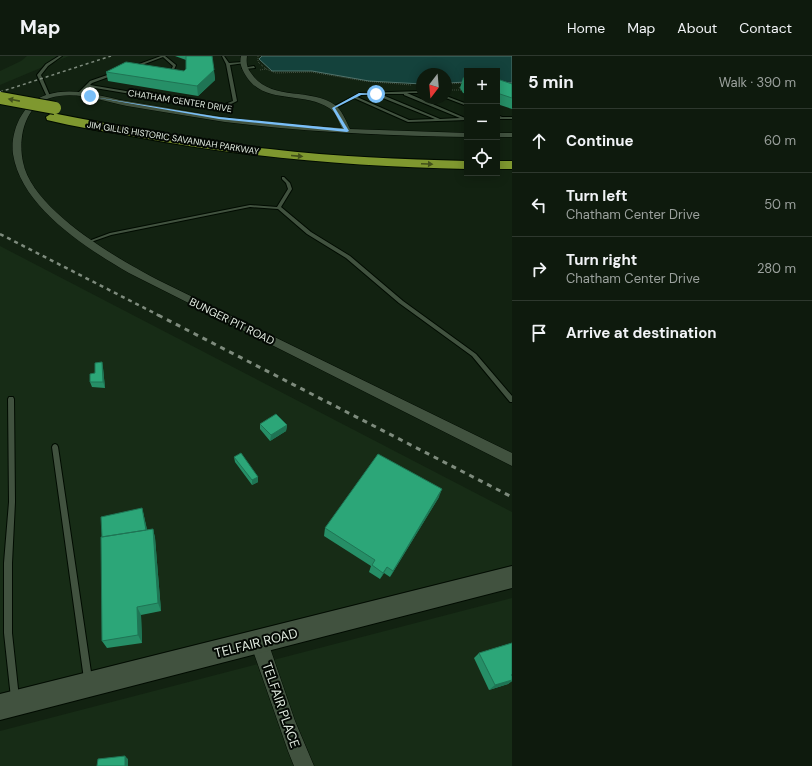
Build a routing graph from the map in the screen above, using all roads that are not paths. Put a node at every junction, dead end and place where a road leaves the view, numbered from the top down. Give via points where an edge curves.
1 (61, 56) edge
2 (163, 56) edge
3 (223, 56) edge
4 (244, 62) edge
5 (228, 64) junction
6 (138, 65) junction
7 (145, 67) edge
8 (254, 67) dead end
9 (131, 68) edge
10 (118, 72) edge
11 (159, 72) edge
12 (88, 86) junction
13 (416, 92) edge
14 (403, 93) junction
15 (79, 94) junction
16 (376, 94) junction
17 (48, 96) junction
18 (354, 97) junction
19 (0, 98) edge
20 (452, 99) edge
21 (464, 104) edge
22 (0, 108) edge
23 (333, 108) junction
24 (53, 113) junction
25 (464, 118) edge
26 (500, 118) edge
27 (512, 118) edge
28 (464, 119) edge
29 (440, 120) junction
30 (22, 122) joint
31 (347, 131) junction
32 (464, 135) edge
33 (500, 135) edge
34 (512, 135) edge
35 (464, 154) edge
36 (500, 154) edge
37 (512, 154) edge
38 (464, 165) edge
39 (500, 165) edge
40 (512, 165) edge
41 (283, 178) dead end
42 (278, 208) junction
43 (88, 242) junction
44 (11, 399) dead end
45 (512, 400) edge
46 (56, 446) dead end
47 (512, 460) edge
48 (512, 577) edge
49 (258, 642) junction
50 (88, 685) junction
51 (8, 705) edge
52 (304, 766) edge

1 - 17 lane via 47,65 39,75
2 - 6 lane
2 - 11 lane via 175,66 172,71
3 - 5 lane
4 - 5 lane
4 - 8 lane
4 - 23 street via 254,85 267,91 306,98
5 - 12 lane via 235,101 215,107
6 - 7 lane
6 - 9 lane
10 - 12 lane
12 - 15 lane
13 - 14 lane
14 - 16 lane
14 - 25 lane
15 - 17 street, CHATHAM CENTER DRIVE
15 - 31 street, CHATHAM CENTER DRIVE via 219,118
16 - 18 lane via 360,94
16 - 29 lane
17 - 30 street, CHATHAM CENTER DRIVE via 27,110
18 - 23 lane
18 - 29 lane via 408,120
24 -> 19 highway, JIM GILLIS HISTORIC SAVANNAH PARKWAY, bridge
20 - 21 lane
22 - 24 highway, JIM GILLIS HISTORIC SAVANNAH PARKWAY
23 - 31 street
24 - 35 highway, JIM GILLIS HISTORIC SAVANNAH PARKWAY via 280,144
24 -> 38 highway, JIM GILLIS HISTORIC SAVANNAH PARKWAY via 163,138 244,150 343,160
26 - 27 lane
28 - 29 lane
30 - 43 street, BUNGER PIT ROAD via 17,147 21,173 30,189 46,207
31 - 32 street, CHATHAM CENTER DRIVE
33 - 34 street
36 - 37 highway
39 - 40 highway
41 - 42 lane via 290,189
42 - 43 lane via 250,206 110,234
42 - 45 lane via 309,233 348,257 401,302 474,355
43 - 47 street, BUNGER PIT ROAD via 132,272
44 - 51 lane via 12,502 8,563
46 - 50 lane
48 - 49 street, TELFAIR ROAD
49 - 50 street, TELFAIR ROAD
49 - 52 street, TELFAIR PLACE via 290,738
50 - 51 street, TELFAIR ROAD

